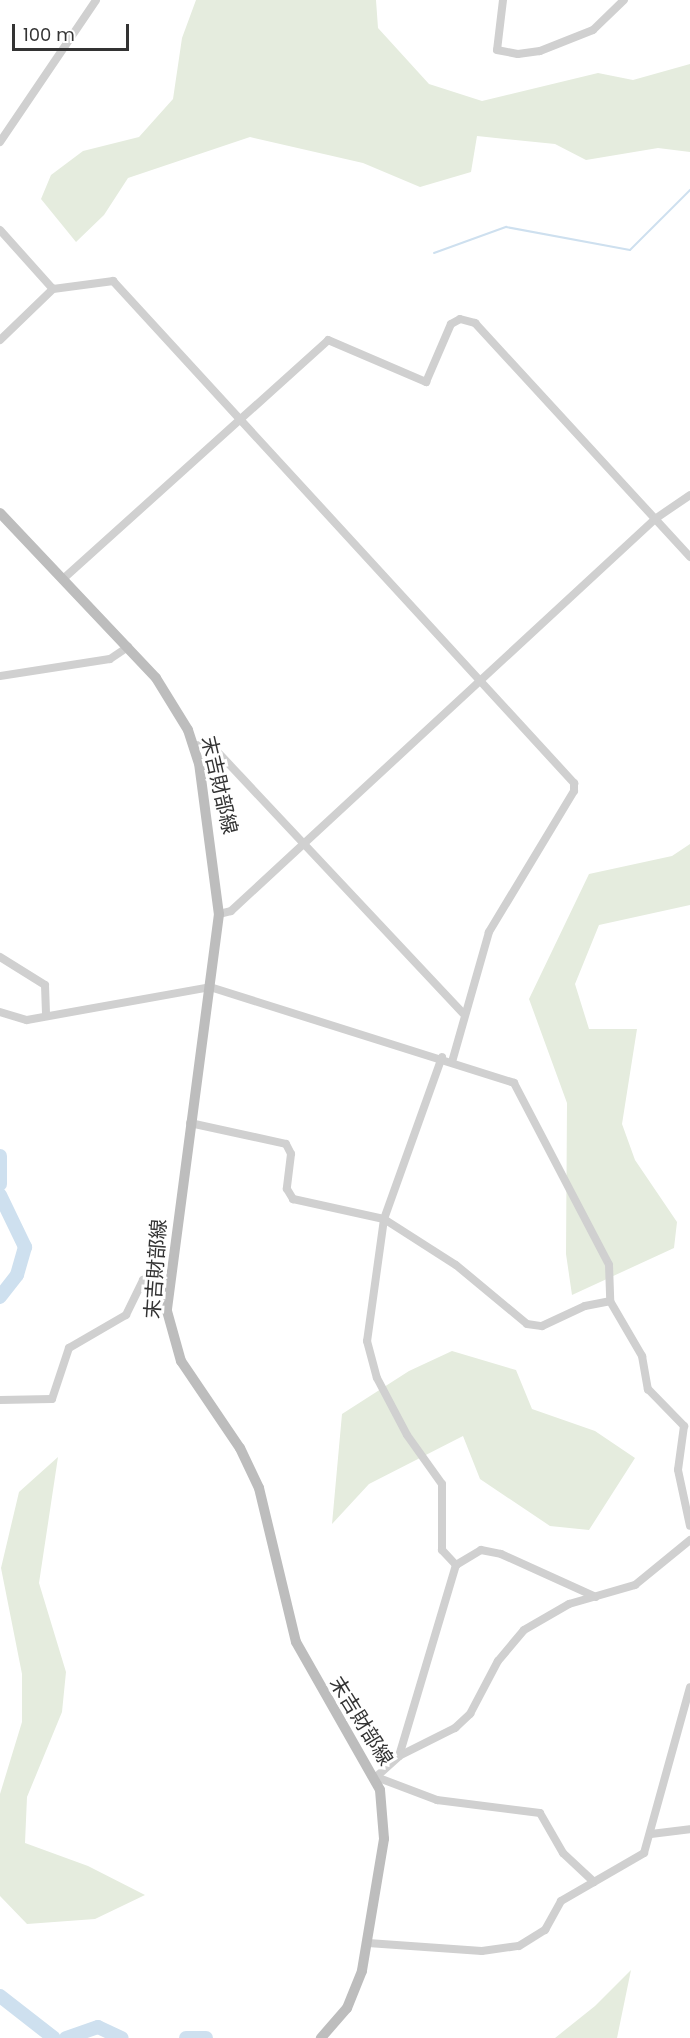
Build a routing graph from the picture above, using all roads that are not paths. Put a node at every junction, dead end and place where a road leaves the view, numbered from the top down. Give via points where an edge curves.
1 (96, 0) edge
2 (502, 0) edge
3 (624, 0) edge
4 (0, 142) edge
5 (0, 230) edge
6 (53, 289) junction
7 (0, 340) edge
8 (239, 419) junction
9 (690, 495) edge
10 (0, 513) edge
11 (655, 519) junction
12 (690, 557) edge
13 (63, 579) junction
14 (128, 647) junction
15 (0, 676) edge
16 (479, 681) junction
17 (194, 746) junction
18 (303, 844) junction
19 (219, 914) junction
20 (0, 957) edge
21 (210, 987) junction
22 (0, 1012) edge
23 (463, 1013) junction
24 (46, 1016) junction
25 (442, 1057) junction
26 (452, 1062) junction
27 (190, 1123) junction
28 (384, 1219) junction
29 (169, 1286) junction
30 (610, 1301) junction
31 (0, 1400) edge
32 (690, 1526) edge
33 (690, 1540) edge
34 (456, 1565) junction
35 (596, 1597) junction
36 (690, 1687) edge
37 (399, 1756) junction
38 (376, 1777) junction
39 (690, 1829) edge
40 (651, 1834) junction
41 (594, 1882) junction
42 (368, 1943) junction
43 (321, 2038) edge

1 - 4 street
2 - 3 street via 497,50 518,54 540,51 592,30
5 - 6 street
6 - 7 street
6 - 8 street via 113,281
8 - 11 street via 328,340 426,382 450,324 469,319
8 - 13 street
8 - 16 street
9 - 11 street
10 - 13 main road, 末吉財部線
11 - 12 street
11 - 16 street
13 - 14 main road, 末吉財部線
14 - 15 street via 110,659
14 - 17 main road, 末吉財部線 via 156,678
16 - 18 street
16 - 23 street via 575,786 489,933
17 - 18 street via 212,746
17 - 19 main road, 末吉財部線 via 214,844
18 - 19 street via 231,911
18 - 23 street
19 - 21 main road, 末吉財部線
20 - 24 street via 45,985
21 - 24 street
21 - 25 street
21 - 27 main road, 末吉財部線
22 - 24 street via 15,1019
23 - 26 street
25 - 26 street
25 - 28 street
26 - 30 street via 508,1079 524,1094 609,1265
27 - 28 street via 279,1140 291,1154 287,1189 293,1199
27 - 29 main road, 末吉財部線
28 - 30 street via 456,1265 527,1324 542,1326 585,1305
28 - 34 street via 366,1324 369,1357 407,1435 442,1484 442,1550
29 - 31 street via 153,1276 143,1280 126,1315 69,1348 52,1400
29 - 38 main road, 末吉財部線 via 169,1328 181,1361 240,1448 259,1488 296,1642
30 - 32 street via 642,1356 648,1389 684,1426 678,1470
33 - 35 street via 635,1585
34 - 35 street via 481,1550 501,1554
34 - 37 street
35 - 37 street via 569,1604 524,1630 498,1661 470,1714 455,1728
36 - 40 street
37 - 38 street
38 - 41 street via 437,1800 540,1813 563,1853
38 - 42 main road, 末吉財部線 via 384,1839
39 - 40 street
40 - 41 street via 644,1853
41 - 42 street via 561,1901 544,1930 519,1946 482,1951
42 - 43 main road, 末吉財部線 via 350,2001

